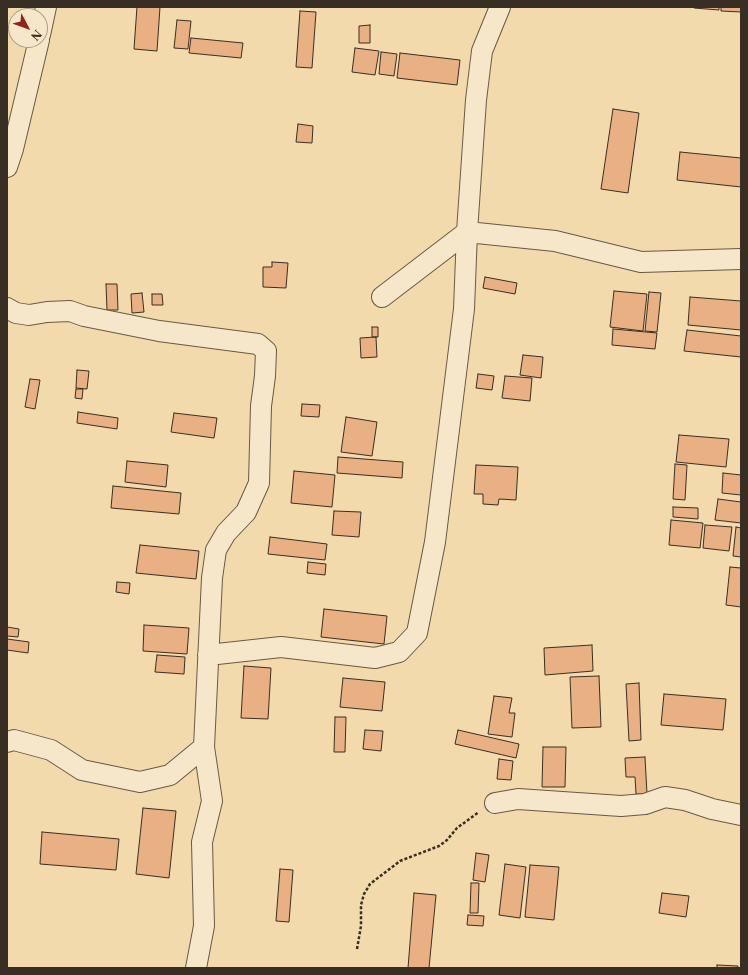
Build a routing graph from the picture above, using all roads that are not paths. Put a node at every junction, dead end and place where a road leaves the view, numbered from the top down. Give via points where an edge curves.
1 (500, 7) edge
2 (37, 48) edge
3 (7, 167) edge
4 (467, 232) junction
5 (741, 259) edge
6 (382, 297) dead end
7 (7, 308) edge
8 (208, 655) junction
9 (7, 742) edge
10 (204, 747) junction
11 (495, 803) road end
12 (741, 815) edge
13 (196, 968) edge

1 - 4 street via 482,51
2 - 3 street
4 - 5 street via 554,241 641,262
4 - 6 street
4 - 8 street via 464,309 436,542 417,633 399,652 375,658 281,647
7 - 8 street via 29,315 70,311 159,331 258,344 266,351 261,406 259,483 246,512 226,533 216,550
8 - 10 street
9 - 10 street via 14,740 51,750 82,770 140,782 170,775
10 - 13 street via 212,801 202,842 204,926
11 - 12 street via 518,799 621,806 645,804 665,797

